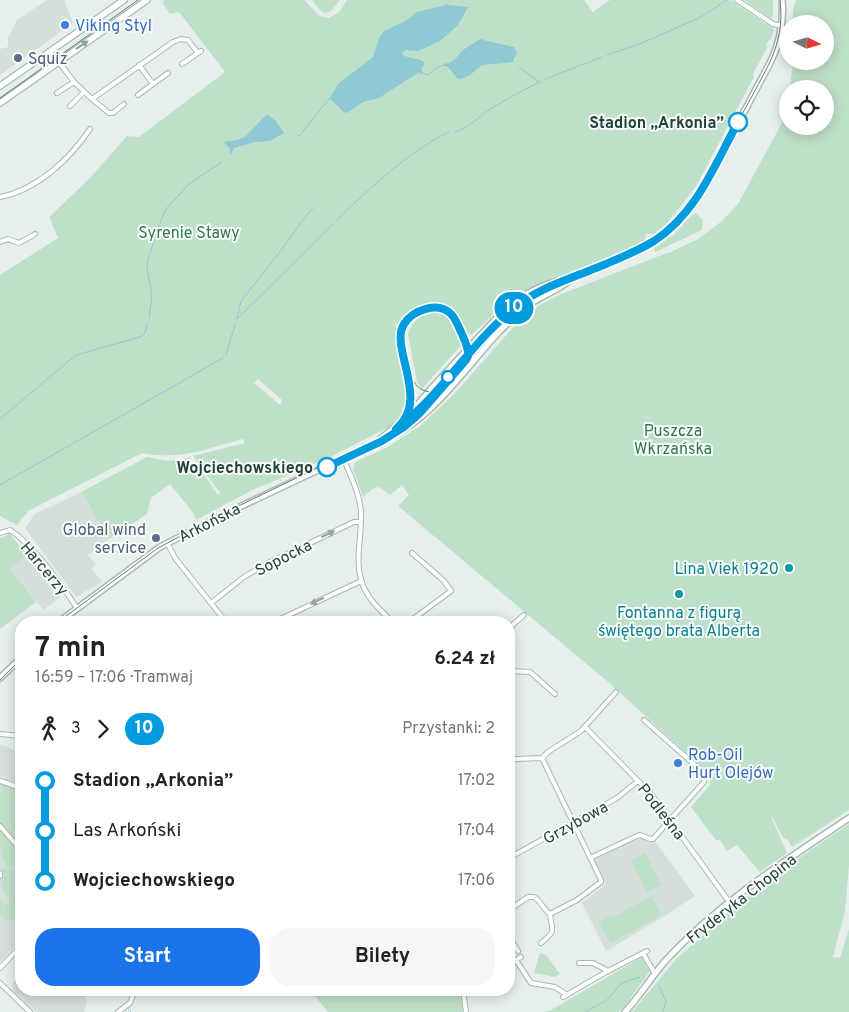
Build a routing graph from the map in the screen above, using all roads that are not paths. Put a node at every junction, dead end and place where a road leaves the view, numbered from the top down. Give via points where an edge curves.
1 (124, 0) edge
2 (147, 0) edge
3 (737, 0) edge
4 (782, 0) edge
5 (782, 15) edge
6 (779, 25) edge
7 (779, 39) edge
8 (58, 62) junction
9 (182, 64) dead end
10 (139, 65) junction
11 (168, 73) dead end
12 (74, 82) junction
13 (153, 84) junction
14 (0, 86) edge
15 (84, 92) junction
16 (57, 93) dead end
17 (138, 94) dead end
18 (92, 99) junction
19 (0, 104) edge
20 (124, 104) dead end
21 (70, 106) dead end
22 (90, 129) dead end
23 (0, 197) edge
24 (35, 234) dead end
25 (0, 242) edge
26 (572, 279) junction
27 (373, 444) junction
28 (343, 458) junction
29 (361, 522) junction
30 (0, 533) edge
31 (168, 544) junction
32 (412, 553) dead end
33 (361, 581) junction
34 (211, 603) junction
35 (77, 608) junction
36 (524, 615) dead end
37 (67, 616) edge
38 (221, 616) edge
39 (287, 616) edge
40 (388, 616) edge
41 (418, 616) edge
42 (515, 623) edge
43 (15, 664) edge
44 (515, 671) edge
45 (0, 678) edge
46 (616, 692) dead end
47 (555, 694) dead end
48 (644, 720) dead end
49 (584, 727) junction
50 (0, 734) edge
51 (15, 735) edge
52 (542, 758) junction
53 (515, 759) edge
54 (0, 781) edge
55 (638, 781) junction
56 (15, 786) edge
57 (849, 818) edge
58 (671, 821) junction
59 (573, 823) junction
60 (0, 826) edge
61 (15, 843) edge
62 (515, 855) edge
63 (590, 858) junction
64 (730, 903) junction
65 (515, 906) edge
66 (550, 914) junction
67 (542, 943) dead end
68 (515, 946) edge
69 (518, 951) dead end
70 (15, 952) edge
71 (521, 957) dead end
72 (516, 960) joint
73 (579, 963) dead end
74 (0, 968) edge
75 (608, 971) junction
76 (655, 974) junction
77 (0, 984) edge
78 (133, 996) edge
79 (464, 996) edge
80 (30, 1012) edge
81 (118, 1012) edge
82 (466, 1012) edge
83 (626, 1012) edge

1 - 14 main road
8 -> 2 main road
3 - 6 street
4 - 5 street, Arkońska
7 - 26 street, Arkońska via 770,65 705,188 689,211 650,244
8 - 12 street
8 - 19 main road
9 - 10 street via 199,52 188,40 181,39
10 - 13 street
10 - 18 street
11 - 13 street
12 - 15 street
12 - 16 street
13 - 17 street
15 - 18 street
15 - 21 street
18 - 20 street via 109,113
22 - 23 street via 71,153 43,177
24 - 25 street via 18,243 8,239
26 - 27 street, Arkońska via 520,312 417,420 394,436
26 - 27 street, Arkońska via 538,289 505,309 406,418
27 - 28 street, Arkońska
28 - 29 street via 359,500
28 - 31 street, Arkońska via 227,512
29 - 33 street
34 -> 29 street, Sopocka via 268,563 354,522
30 - 35 street, Harcerzy via 10,530 17,534
31 - 34 street via 175,558
31 - 35 street, Arkońska via 148,555
32 - 41 street via 451,591
33 -> 39 street
33 - 40 street
34 - 38 street
35 - 37 street, Arkońska
36 - 42 street
43 - 45 street
44 - 47 street via 530,672
46 - 49 street
48 - 58 street via 705,774 704,782
49 - 52 street
49 - 55 street, Podleśna
50 - 51 street
52 - 53 street
52 - 59 street
54 - 56 street
55 - 58 street, Podleśna
55 - 59 street, Grzybowa via 617,798
57 - 64 street, Fryderyka Chopina
58 - 63 street via 653,839 639,835
58 - 64 street, Podleśna
59 - 62 street, Grzybowa
59 - 63 street
60 - 61 street
63 - 66 street via 602,880 600,884
64 - 76 street, Fryderyka Chopina via 697,930
65 - 66 street via 528,897 534,897
66 - 67 street via 554,930
68 - 69 street
70 - 74 street
71 - 72 street
72 - 75 street via 531,983 555,987 565,996
73 - 75 street via 593,963
75 - 76 street via 645,952
76 - 83 street, Fryderyka Chopina
77 - 80 street
78 - 81 street
79 - 82 street

